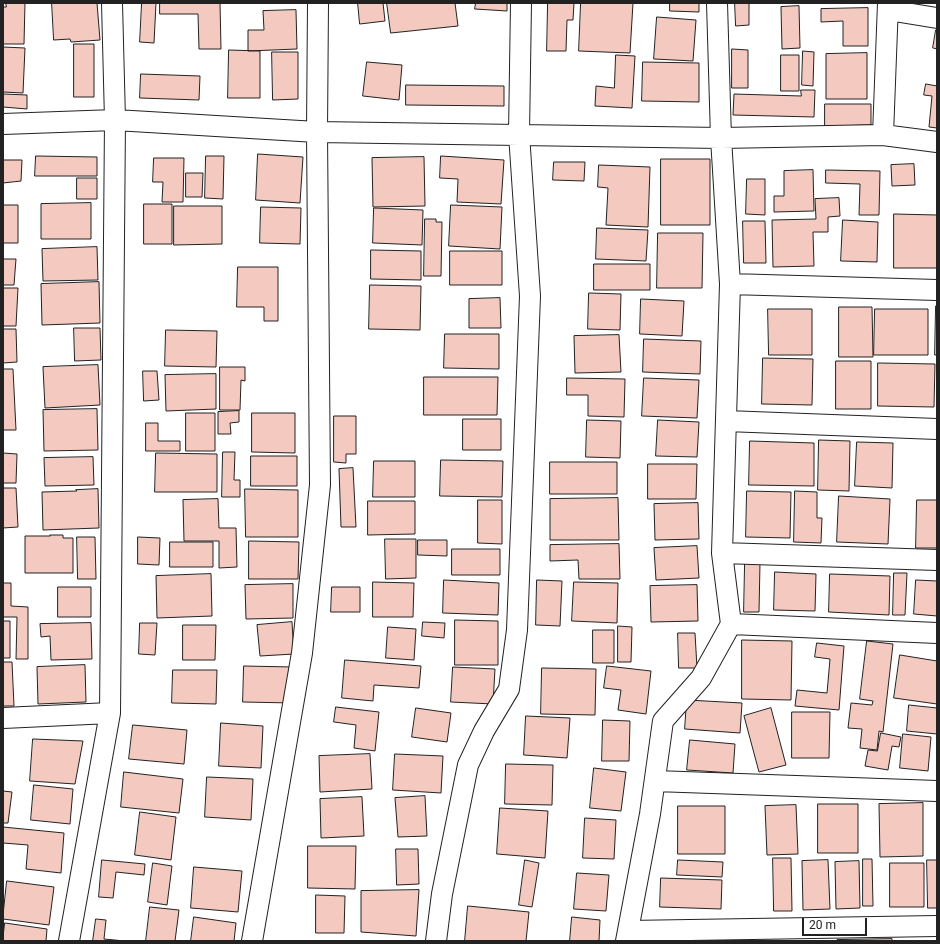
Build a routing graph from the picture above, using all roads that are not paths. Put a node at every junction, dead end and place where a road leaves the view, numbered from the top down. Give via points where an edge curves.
1 (112, 3) edge
2 (318, 3) edge
3 (521, 3) edge
4 (717, 3) edge
5 (888, 6) edge
6 (937, 18) edge
7 (115, 120) junction
8 (3, 124) edge
9 (317, 132) junction
10 (519, 134) junction
11 (883, 135) junction
12 (720, 138) junction
13 (937, 142) edge
14 (730, 284) junction
15 (937, 290) edge
16 (726, 421) junction
17 (937, 429) edge
18 (722, 553) junction
19 (937, 560) edge
20 (731, 624) junction
21 (937, 633) edge
22 (110, 713) junction
23 (3, 718) edge
24 (655, 781) junction
25 (937, 791) edge
26 (937, 926) edge
27 (627, 936) edge
28 (69, 941) edge
29 (252, 941) edge
30 (436, 941) edge

1 - 7 street
2 - 9 street
3 - 10 street
4 - 12 street
5 - 6 street
5 - 11 street
7 - 8 street
7 - 9 street
7 - 22 street
9 - 10 street
9 - 29 street via 320,485 302,653
10 - 12 street
10 - 30 street via 530,296 517,630 510,689 484,730 468,765 442,894
11 - 12 street
11 - 13 street
12 - 14 street
14 - 15 street
14 - 16 street
16 - 17 street
16 - 18 street
18 - 19 street
18 - 20 street
20 - 21 street
20 - 24 street via 701,678 663,721
22 - 23 street
22 - 28 street
24 - 25 street
24 - 27 street
26 - 27 street

